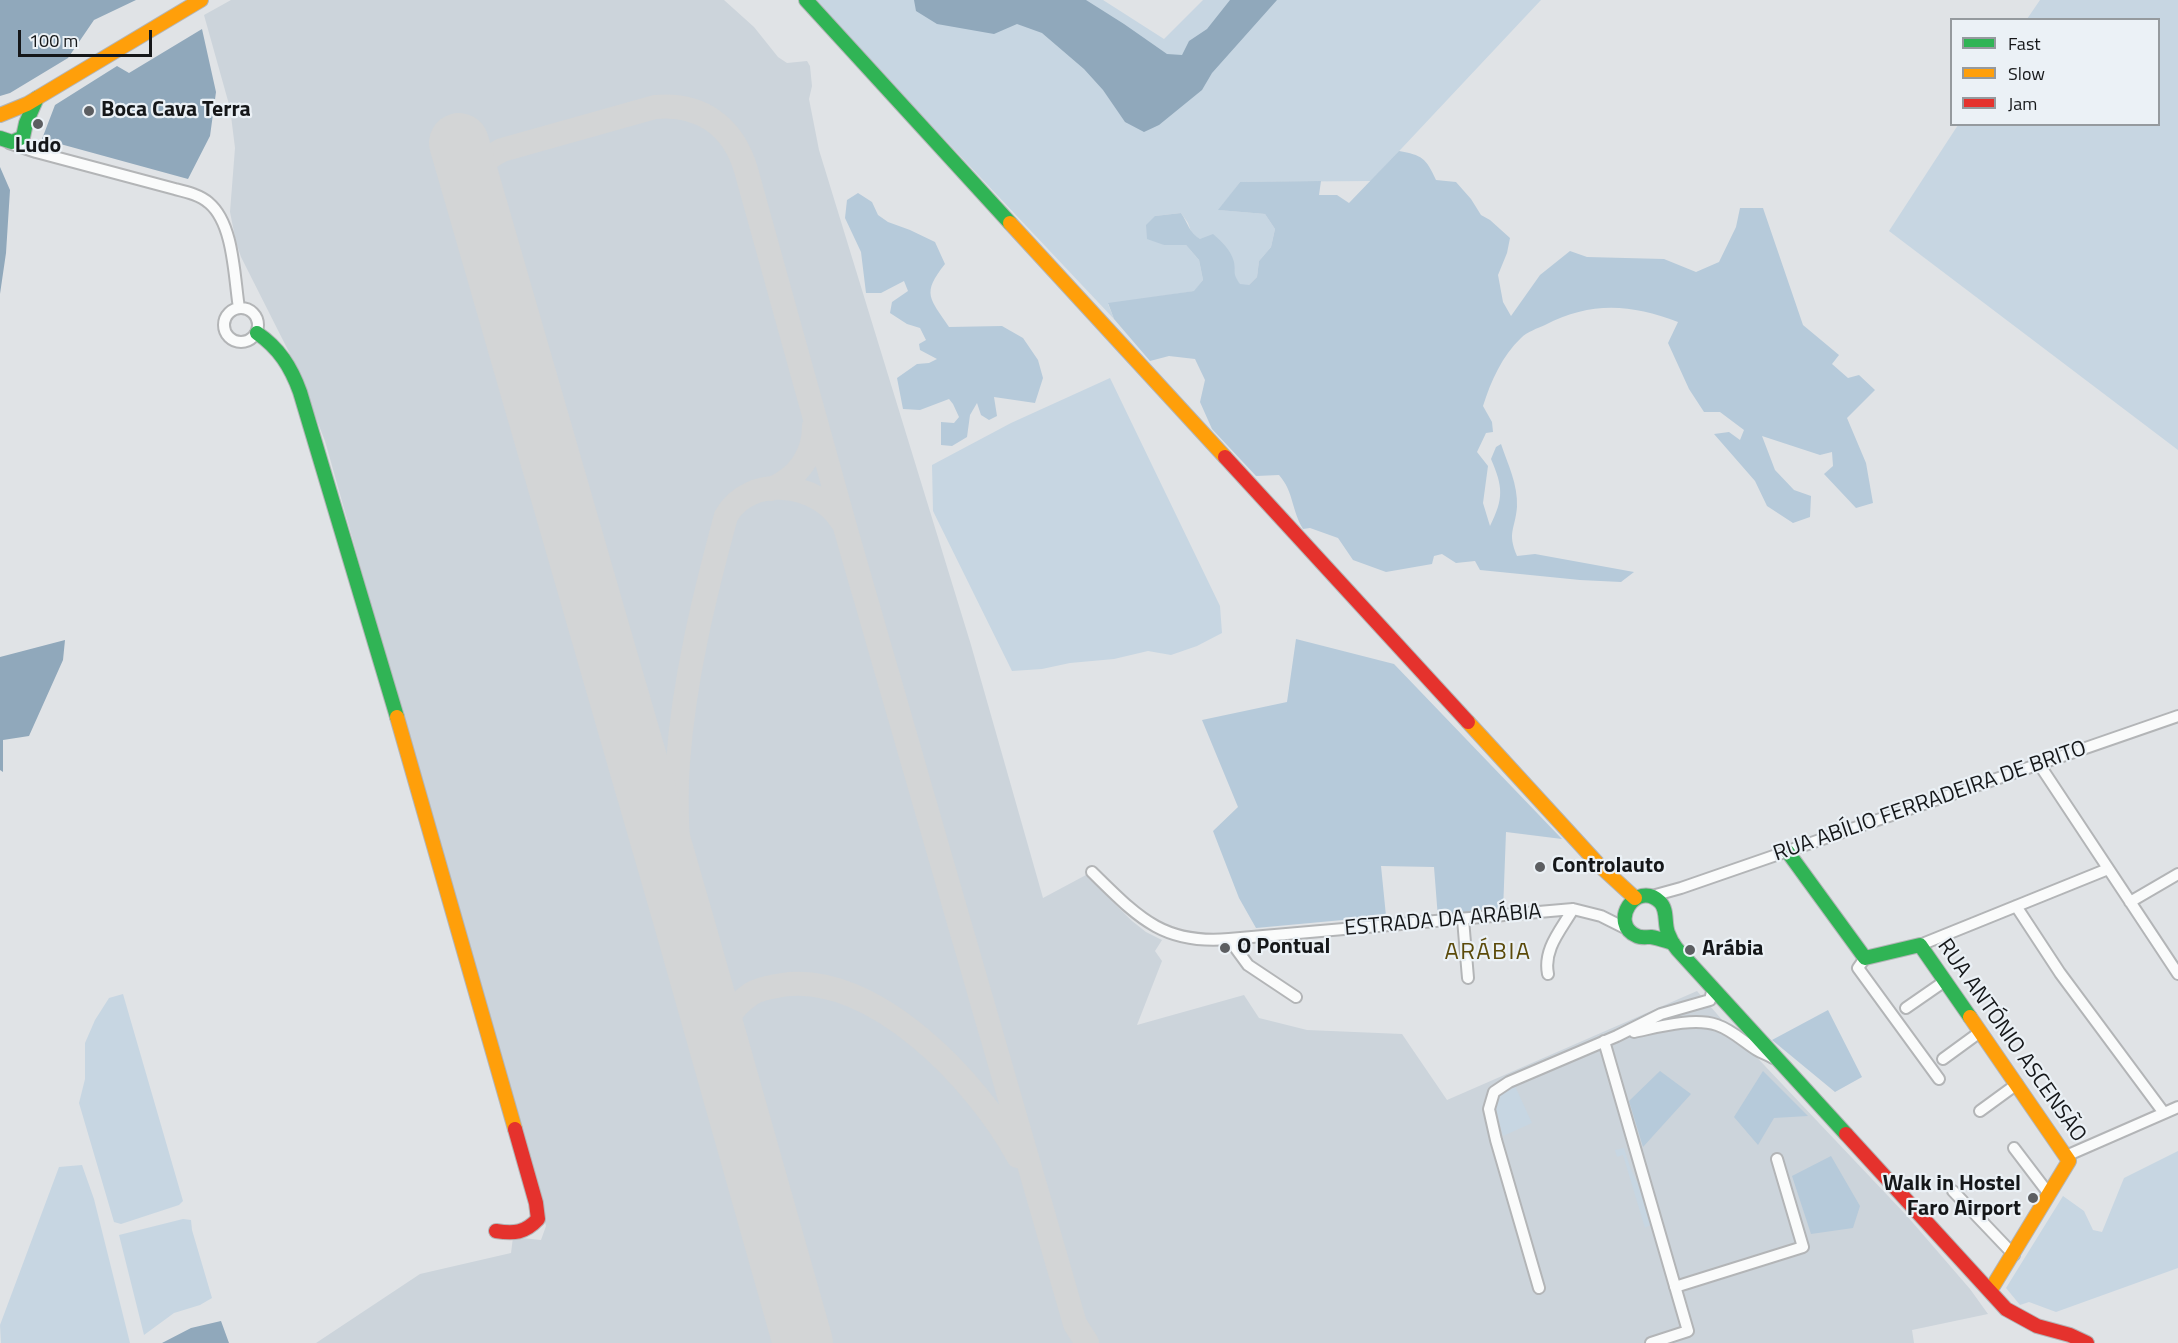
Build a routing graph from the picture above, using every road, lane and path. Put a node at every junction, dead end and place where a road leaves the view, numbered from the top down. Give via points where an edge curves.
1 (201, 0) edge
2 (806, 0) edge
3 (37, 98) junction
4 (3, 114) edge
5 (26, 125) junction
6 (4, 140) edge
7 (33, 152) junction
8 (239, 308) junction
9 (257, 333) junction
10 (2178, 716) edge
11 (2039, 764) junction
12 (1787, 851) junction
13 (2108, 869) junction
14 (1092, 872) dead end
15 (2178, 874) edge
16 (1682, 888) junction
17 (1652, 896) junction
18 (2130, 902) junction
19 (1628, 906) junction
20 (2016, 906) junction
21 (1573, 909) junction
22 (1666, 914) junction
23 (1601, 916) junction
24 (1462, 919) junction
25 (1629, 930) junction
26 (1650, 937) junction
27 (1229, 939) junction
28 (1673, 943) junction
29 (1920, 945) junction
30 (1865, 958) junction
31 (1548, 974) dead end
32 (2178, 974) edge
33 (1468, 978) dead end
34 (1945, 981) junction
35 (1713, 988) junction
36 (1296, 997) dead end
37 (1906, 1008) dead end
38 (1980, 1032) junction
39 (1617, 1036) junction
40 (1604, 1041) junction
41 (1943, 1059) dead end
42 (1778, 1060) junction
43 (1939, 1078) dead end
44 (2017, 1084) junction
45 (2178, 1107) edge
46 (1980, 1111) dead end
47 (2164, 1113) junction
48 (2014, 1148) dead end
49 (2066, 1156) junction
50 (1777, 1158) dead end
51 (1953, 1191) dead end
52 (2049, 1194) junction
53 (496, 1231) dead end
54 (2014, 1255) junction
55 (1675, 1287) junction
56 (1539, 1288) dead end
57 (1990, 1291) junction
58 (1688, 1331) junction
59 (2052, 1331) junction
60 (1652, 1343) edge
61 (1691, 1343) edge
62 (2073, 1343) edge
63 (2087, 1343) edge

1 - 3 street
2 - 19 street via 1599,865
3 - 4 street
3 - 5 street
4 - 5 street via 21,115
5 - 6 street via 19,140
5 - 7 street
6 - 7 street
7 - 8 street via 175,189 208,202 225,226
8 - 9 street via 249,309 256,317
8 - 9 street via 226,317 226,333 240,342
9 - 53 street via 279,349 309,417 536,1203 538,1219 531,1227 519,1234
10 - 11 street, RUA ABÍLIO FERRADEIRA DE BRITO
11 - 12 street, RUA ABÍLIO FERRADEIRA DE BRITO
11 - 13 street
12 - 16 street, RUA ABÍLIO FERRADEIRA DE BRITO
12 - 30 street
13 - 18 street
13 - 20 street
14 - 27 street, ESTRADA DA ARÁBIA via 1149,923 1182,938
15 - 18 street
16 - 17 street, RUA ABÍLIO FERRADEIRA DE BRITO
16 - 22 street
17 - 19 street via 1641,896
17 - 22 street via 1661,902
18 - 32 street
19 - 23 street
19 - 25 street via 1624,919
20 - 29 street
20 - 47 street via 2060,973
21 - 23 street, ESTRADA DA ARÁBIA
21 - 24 street, ESTRADA DA ARÁBIA
21 - 31 street via 1548,952
22 - 26 street via 1663,929
22 - 28 street via 1667,931
23 - 25 street
24 - 27 street, ESTRADA DA ARÁBIA
24 - 33 street
25 - 26 street via 1638,937
26 - 28 street
27 - 36 street via 1248,965
28 - 35 street
29 - 30 street, RUA ANTÓNIO ASCENSÃO
29 - 34 street, RUA ANTÓNIO ASCENSÃO
30 - 43 street via 1858,968
34 - 37 street
34 - 38 street, RUA ANTÓNIO ASCENSÃO
35 - 39 street via 1710,1000 1662,1014
35 - 42 street
38 - 41 street
38 - 44 street, RUA ANTÓNIO ASCENSÃO
39 - 40 street
39 - 42 street via 1665,1026 1708,1023 1723,1027
40 - 55 street
40 - 56 street via 1500,1086 1490,1099 1496,1140
42 - 57 street
44 - 46 street
44 - 49 street, RUA ANTÓNIO ASCENSÃO
45 - 47 street
47 - 49 street
48 - 52 street
49 - 52 street, RUA ANTÓNIO ASCENSÃO via 2069,1161
50 - 55 street via 1803,1247
51 - 54 street
52 - 54 street, RUA ANTÓNIO ASCENSÃO
54 - 57 street, RUA ANTÓNIO ASCENSÃO
55 - 58 street
57 - 59 street via 2012,1313
58 - 60 street
58 - 61 street
59 - 62 street
59 - 63 street

